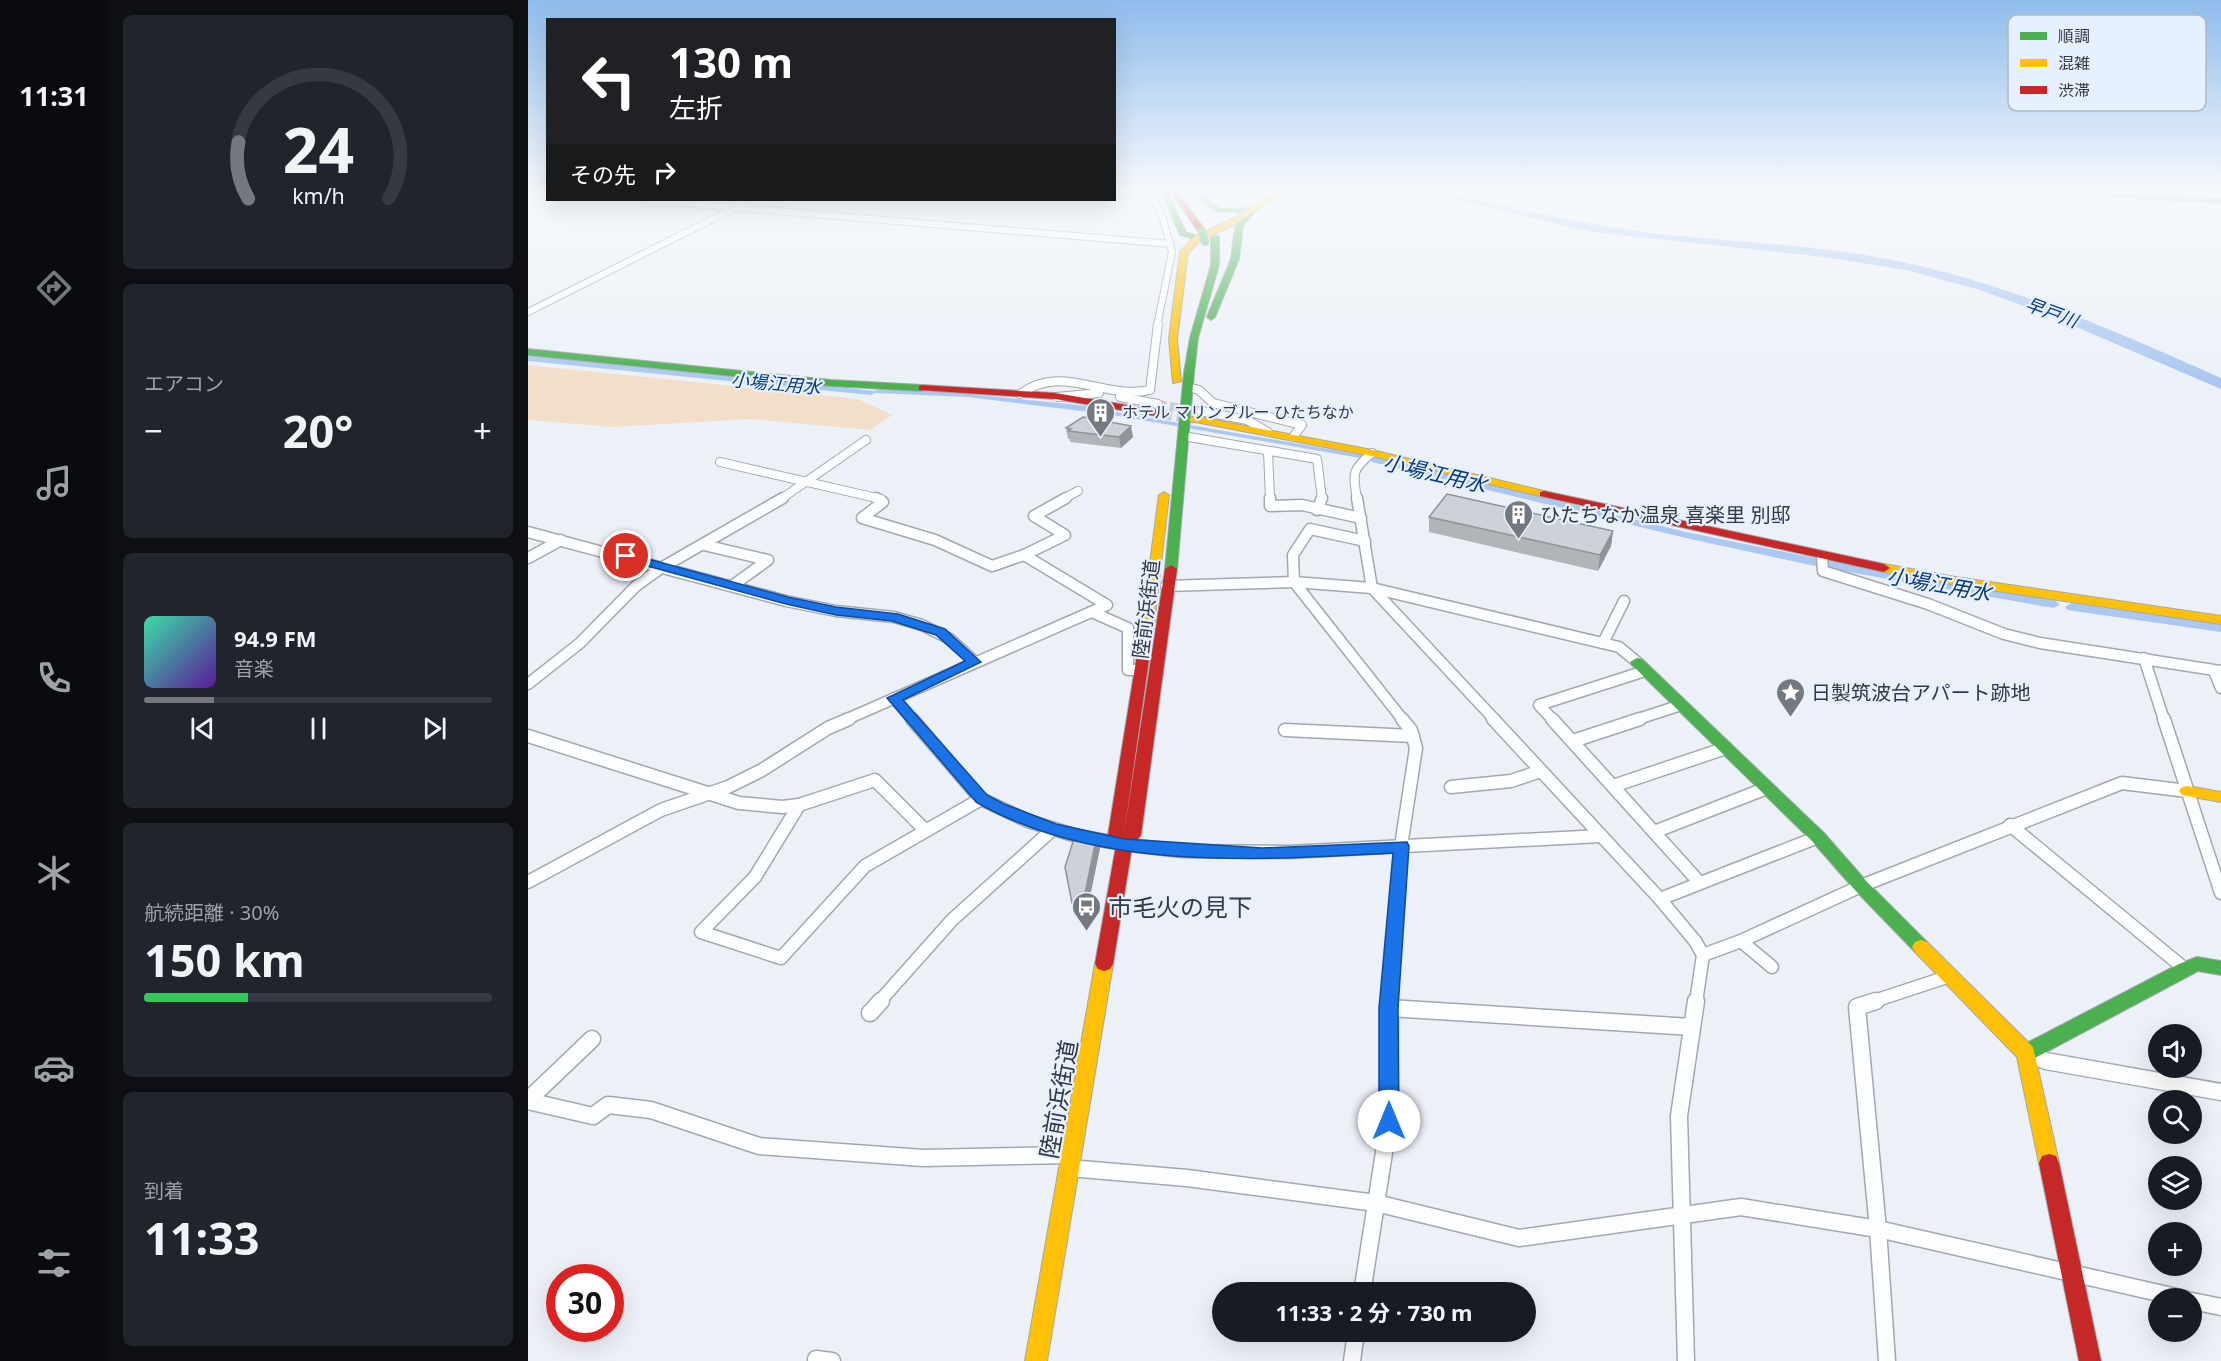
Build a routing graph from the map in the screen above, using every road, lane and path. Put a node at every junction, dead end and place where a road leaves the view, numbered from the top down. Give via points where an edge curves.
1 (645, 253) edge
2 (1173, 253) edge
3 (1174, 253) edge
4 (1204, 253) edge
5 (1234, 253) edge
6 (528, 312) edge
7 (528, 352) edge
8 (1184, 380) junction
9 (1020, 394) junction
10 (1160, 409) tunnel mouth
11 (1198, 415) tunnel mouth
12 (1183, 436) junction
13 (1293, 436) junction
14 (866, 440) dead end
15 (1268, 451) junction
16 (1372, 453) junction
17 (720, 462) dead end
18 (809, 481) junction
19 (1078, 491) dead end
20 (1317, 510) junction
21 (1361, 518) junction
22 (528, 532) edge
23 (561, 540) junction
24 (1365, 541) junction
25 (704, 544) junction
26 (1024, 555) junction
27 (1821, 556) junction
28 (528, 558) edge
29 (661, 568) junction
30 (1294, 582) junction
31 (732, 586) junction
32 (1153, 586) junction
33 (1169, 586) junction
34 (1372, 588) junction
35 (1624, 601) dead end
36 (1094, 613) junction
37 (2221, 620) edge
38 (1603, 643) junction
39 (2144, 658) junction
40 (975, 662) junction
41 (1641, 667) junction
42 (1142, 670) junction
43 (2218, 671) edge
44 (528, 684) edge
45 (2221, 687) edge
46 (894, 698) junction
47 (1681, 705) junction
48 (1285, 730) dead end
49 (528, 736) edge
50 (1413, 736) junction
51 (1573, 741) junction
52 (1726, 748) junction
53 (1541, 771) junction
54 (1613, 786) junction
55 (1451, 787) dead end
56 (1767, 788) junction
57 (2187, 791) junction
58 (710, 794) junction
59 (2221, 797) edge
60 (981, 799) junction
61 (799, 805) junction
62 (2010, 825) junction
63 (1053, 829) junction
64 (925, 830) junction
65 (1654, 832) junction
66 (1601, 836) junction
67 (1818, 837) junction
68 (1124, 845) junction
69 (1401, 846) junction
70 (2218, 874) edge
71 (528, 882) edge
72 (1701, 883) junction
73 (1862, 886) junction
74 (2221, 893) edge
75 (1660, 899) junction
76 (1740, 941) junction
77 (1703, 955) junction
78 (1772, 968) dead end
79 (2221, 968) edge
80 (2184, 969) junction
81 (1950, 976) junction
82 (1389, 1008) junction
83 (870, 1013) dead end
84 (1692, 1027) junction
85 (592, 1039) dead end
86 (2026, 1053) junction
87 (2221, 1092) edge
88 (528, 1100) edge
89 (1070, 1162) junction
90 (1376, 1203) junction
91 (1680, 1214) junction
92 (1878, 1229) junction
93 (2072, 1274) junction
94 (1364, 1282) edge
95 (2148, 1291) edge
96 (2202, 1302) edge
97 (2221, 1307) edge
98 (1355, 1342) edge
99 (1036, 1361) edge
100 (1352, 1361) edge
101 (1686, 1361) edge
102 (1887, 1361) edge
103 (2090, 1361) edge

1 - 6 street
2 - 9 street via 1159,312 1150,390 1107,390 1052,379 1034,382
3 - 8 main road via 1173,339
4 - 8 main road via 1181,340
5 - 8 main road via 1231,272
7 - 9 main road via 831,383
8 - 12 main road, 陸前浜街道
8 - 13 street via 1213,403 1302,425
8 - 32 main road, 陸前浜街道
9 - 10 main road
11 - 13 main road
12 - 15 street
12 - 33 main road, 陸前浜街道
13 - 16 main road
14 - 18 street
15 - 20 street via 1317,459 1322,501
15 - 20 street via 1270,506 1302,505
16 - 21 street via 1353,474
16 - 27 main road
17 - 18 street
18 - 25 street
18 - 26 street via 881,499 883,502 862,518 935,540 992,566
19 - 26 street via 1034,516 1065,535
20 - 21 street
21 - 24 street
22 - 23 street
23 - 28 street
23 - 29 street
24 - 30 street via 1310,529 1293,555
24 - 34 street
25 - 29 street
25 - 31 street via 768,560
26 - 36 street via 1107,605
27 - 37 main road via 1955,581
27 - 39 street via 1823,571 1928,604 2004,634
29 - 31 street
29 - 44 street via 636,585 580,644
30 - 33 street
30 - 34 street
30 - 50 street
31 - 40 street via 836,611 894,617 922,625 950,639
32 - 33 street
32 - 42 main road, 陸前浜街道
33 - 68 main road, 陸前浜街道 via 1133,835
34 - 38 street
34 - 53 street
35 - 38 street
36 - 40 street
36 - 42 street via 1128,628 1128,669
38 - 41 street via 1619,647
39 - 43 street
39 - 57 street
40 - 46 street
41 - 47 main road
41 - 51 street via 1539,705
42 - 68 main road, 陸前浜街道 via 1116,835
43 - 45 street
46 - 58 street via 828,728 762,770
46 - 60 street
47 - 51 street
47 - 52 main road
48 - 50 street
49 - 58 street
50 - 69 street via 1416,748
51 - 54 street
52 - 54 street
52 - 56 main road
53 - 55 street via 1511,781
53 - 66 street
54 - 65 street
56 - 65 street
56 - 67 main road
57 - 59 main road
57 - 62 street via 2122,783
57 - 70 street
58 - 61 street via 739,802
58 - 71 street via 661,810
60 - 63 street
60 - 64 street
61 - 64 street via 875,780
61 - 64 street via 755,877 701,932 781,958 865,866
62 - 73 street
62 - 80 street
63 - 68 street
63 - 83 street via 952,920
65 - 72 street
66 - 69 street
66 - 75 street
67 - 72 street
67 - 73 main road
68 - 69 street via 1262,854
68 - 89 main road, 陸前浜街道
69 - 82 street
70 - 74 street
72 - 75 street
73 - 76 street
73 - 81 main road
75 - 77 street
76 - 77 street
76 - 78 street
77 - 84 street
79 - 80 main road via 2197,964
80 - 86 main road
81 - 86 main road
81 - 92 street via 1857,1007
82 - 84 street
82 - 90 street via 1389,1121
84 - 91 street via 1679,1116
85 - 88 street
86 - 87 street
86 - 93 main road
88 - 89 street via 593,1116 608,1105 651,1110 759,1146 923,1158
89 - 90 street
89 - 99 main road, 陸前浜街道
90 - 91 street via 1519,1238
90 - 94 street
91 - 92 street via 1741,1208
91 - 101 street
92 - 93 street
92 - 102 street
93 - 95 street
93 - 103 main road
96 - 97 street
98 - 100 street

